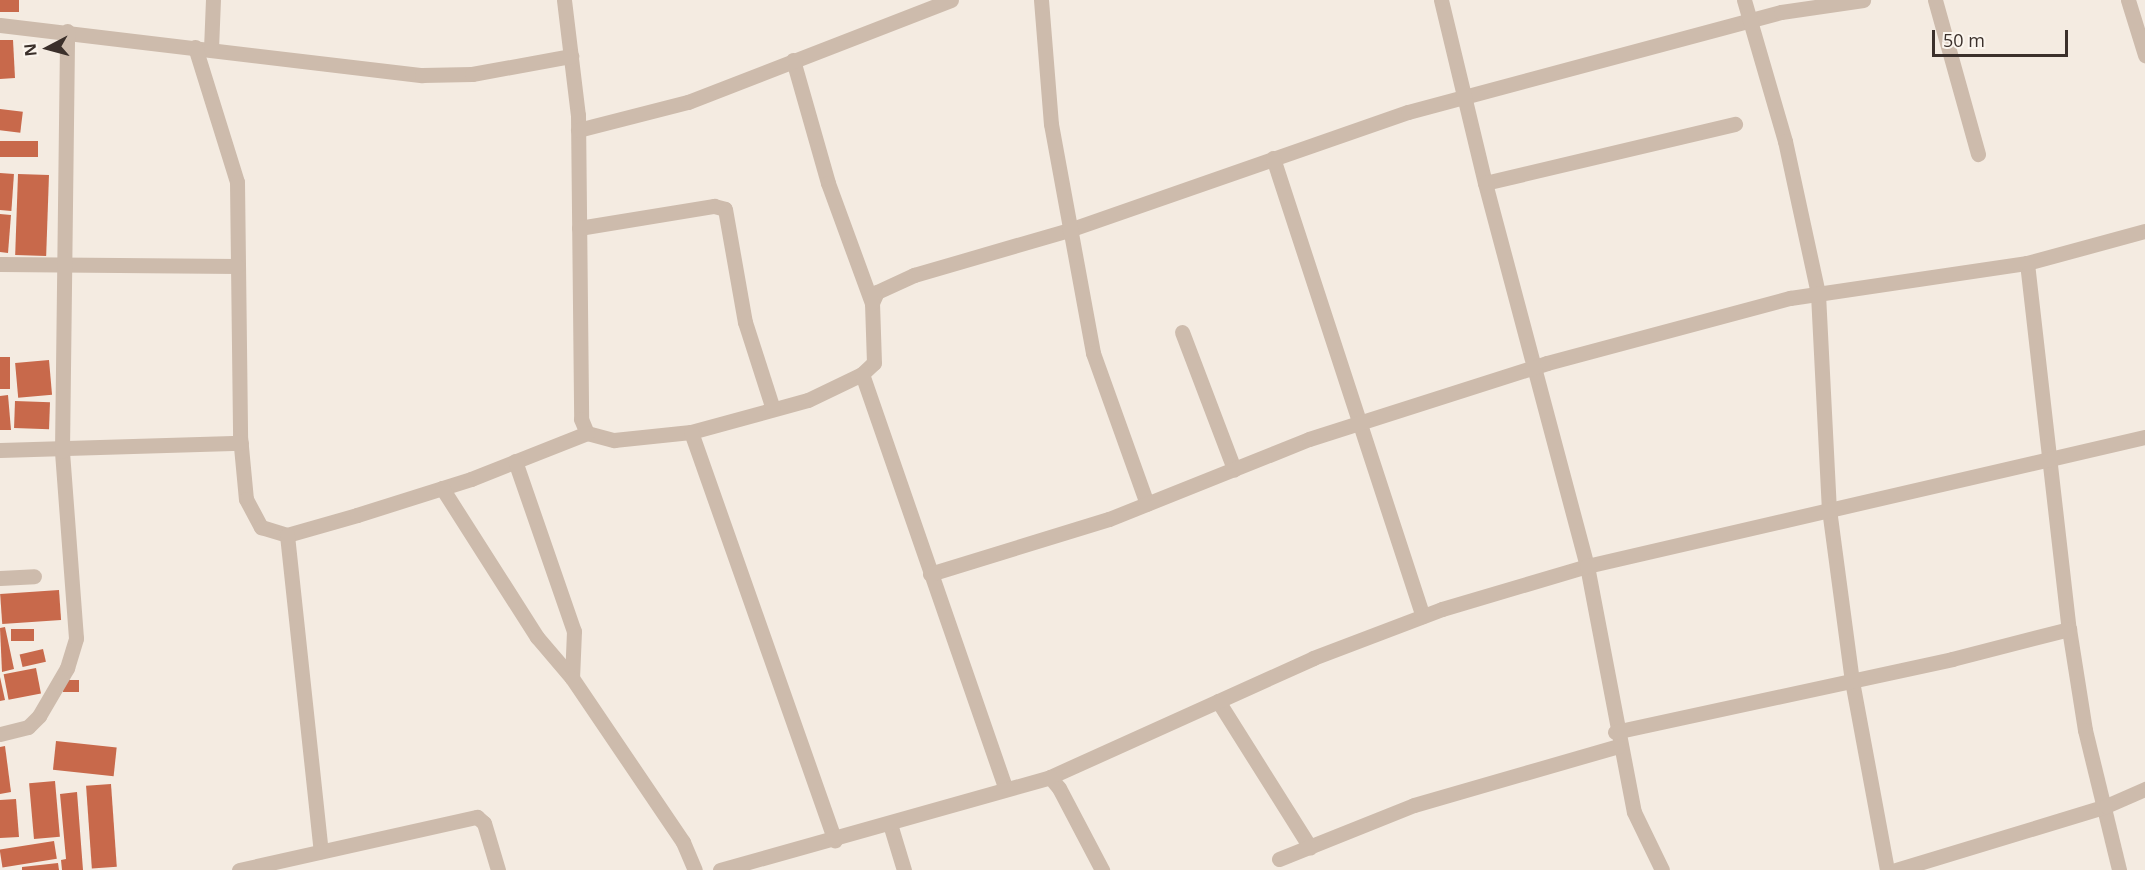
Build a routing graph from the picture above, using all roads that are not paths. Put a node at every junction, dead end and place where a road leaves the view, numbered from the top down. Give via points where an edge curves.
1 (213, 0) edge
2 (564, 0) edge
3 (951, 0) edge
4 (1041, 0) edge
5 (1442, 0) edge
6 (1744, 0) edge
7 (1863, 0) edge
8 (1935, 0) edge
9 (2128, 0) edge
10 (1748, 20) junction
11 (0, 25) edge
12 (67, 31) junction
13 (195, 47) junction
14 (210, 49) junction
15 (2145, 55) edge
16 (571, 56) junction
17 (793, 60) junction
18 (1464, 97) junction
19 (1735, 124) dead end
20 (578, 130) junction
21 (1978, 154) dead end
22 (1273, 158) junction
23 (1485, 183) junction
24 (579, 228) junction
25 (1069, 230) junction
26 (2145, 231) edge
27 (2027, 262) junction
28 (0, 264) edge
29 (63, 266) junction
30 (237, 266) junction
31 (1818, 294) junction
32 (872, 303) junction
33 (1182, 332) dead end
34 (1534, 366) junction
35 (862, 374) junction
36 (773, 409) junction
37 (1359, 422) junction
38 (691, 432) junction
39 (587, 433) junction
40 (2145, 437) edge
41 (241, 443) junction
42 (0, 450) edge
43 (62, 451) junction
44 (2051, 460) junction
45 (515, 462) junction
46 (1234, 469) junction
47 (442, 488) junction
48 (1146, 504) junction
49 (1829, 509) junction
50 (287, 535) junction
51 (1587, 566) junction
52 (930, 574) junction
53 (34, 576) dead end
54 (0, 578) edge
55 (1423, 616) junction
56 (2069, 628) junction
57 (572, 678) junction
58 (1852, 681) junction
59 (1218, 701) junction
60 (0, 734) edge
61 (1617, 739) junction
62 (1050, 777) junction
63 (1005, 788) junction
64 (2145, 789) edge
65 (2106, 806) junction
66 (890, 824) junction
67 (835, 840) junction
68 (1310, 847) junction
69 (321, 851) junction
70 (1279, 859) dead end
71 (239, 870) edge
72 (498, 870) edge
73 (695, 870) edge
74 (720, 870) edge
75 (904, 870) edge
76 (1102, 870) edge
77 (1662, 870) edge
78 (1887, 870) edge
79 (1896, 870) edge
80 (2119, 870) edge

1 - 14 street
2 - 16 street
3 - 17 street
4 - 25 street via 1051,124
5 - 18 street
6 - 10 street
7 - 10 street
8 - 21 street
9 - 15 street
10 - 18 street
10 - 31 street via 1785,141
11 - 12 street
12 - 13 street
12 - 29 street
13 - 14 street
13 - 30 street via 237,182
14 - 16 street via 422,75 471,74
16 - 20 street
17 - 20 street via 688,102
17 - 32 street via 828,183
18 - 22 street
18 - 23 street
19 - 23 street
20 - 24 street
22 - 25 street
22 - 37 street
23 - 34 street
24 - 36 street via 714,206 725,209 745,322
24 - 39 street via 581,419
25 - 32 street via 914,275 886,286
25 - 48 street via 1093,353
26 - 27 street
27 - 31 street
27 - 44 street
28 - 29 street
29 - 30 street
29 - 43 street
30 - 41 street
31 - 34 street
31 - 49 street
32 - 35 street via 874,363
33 - 46 street
34 - 37 street
34 - 51 street
35 - 36 street via 808,400
35 - 52 street
36 - 38 street
37 - 46 street
37 - 55 street
38 - 39 street via 614,440
38 - 67 street
39 - 45 street
40 - 44 street
41 - 43 street
41 - 50 street via 246,499 255,520 268,531
42 - 43 street
43 - 60 street via 76,638 67,668 39,716 28,727
44 - 49 street
44 - 56 street
45 - 47 street
45 - 57 street via 574,631
46 - 48 street
47 - 50 street
47 - 57 street via 537,637
48 - 52 street
49 - 51 street
49 - 58 street
50 - 69 street
51 - 55 street
51 - 61 street
52 - 63 street
53 - 54 street
55 - 59 street via 1312,658
56 - 58 street
56 - 65 street via 2085,730
57 - 73 street via 683,842
58 - 61 street
58 - 78 street
59 - 62 street
59 - 68 street
61 - 68 street via 1414,805
61 - 77 street via 1634,812
62 - 63 street
62 - 76 street
63 - 66 street
64 - 65 street
65 - 79 street
65 - 80 street
66 - 67 street
66 - 75 street
67 - 74 street
68 - 70 street
69 - 71 street
69 - 72 street via 477,817 484,823

